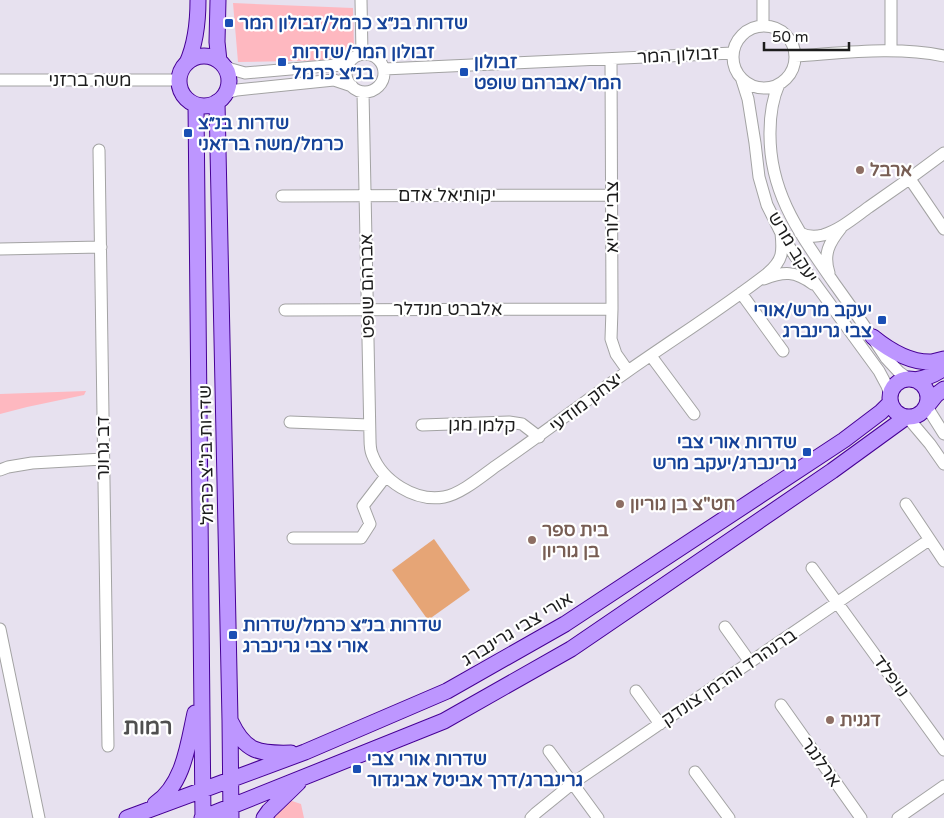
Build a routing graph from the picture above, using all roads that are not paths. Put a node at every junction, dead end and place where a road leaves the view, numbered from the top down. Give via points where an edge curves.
1 (198, 0) edge
2 (218, 0) edge
3 (362, 0) edge
4 (763, 0) edge
5 (891, 0) edge
6 (762, 26) junction
7 (891, 50) junction
8 (733, 53) junction
9 (362, 54) junction
10 (795, 56) junction
11 (944, 56) edge
12 (611, 59) junction
13 (187, 63) junction
14 (221, 63) junction
15 (348, 64) junction
16 (384, 69) junction
17 (0, 80) edge
18 (179, 80) junction
19 (742, 80) junction
20 (779, 84) junction
21 (352, 86) junction
22 (364, 92) junction
23 (222, 98) junction
24 (196, 105) junction
25 (99, 150) dead end
26 (944, 153) edge
27 (910, 179) junction
28 (612, 195) junction
29 (282, 196) dead end
30 (365, 196) junction
31 (844, 225) junction
32 (944, 229) edge
33 (781, 233) junction
34 (800, 233) junction
35 (101, 247) junction
36 (0, 249) edge
37 (831, 277) junction
38 (758, 281) junction
39 (819, 289) junction
40 (742, 293) junction
41 (612, 309) junction
42 (285, 310) dead end
43 (367, 310) junction
44 (872, 337) junction
45 (783, 351) dead end
46 (651, 356) junction
47 (944, 359) edge
48 (944, 368) edge
49 (628, 370) junction
50 (912, 379) junction
51 (944, 389) edge
52 (890, 399) junction
53 (927, 406) junction
54 (694, 414) dead end
55 (907, 418) junction
56 (290, 422) dead end
57 (370, 425) junction
58 (422, 425) dead end
59 (944, 434) edge
60 (539, 437) junction
61 (103, 459) junction
62 (944, 464) edge
63 (0, 470) edge
64 (386, 476) junction
65 (407, 491) joint
66 (906, 504) dead end
67 (293, 538) dead end
68 (929, 540) junction
69 (944, 561) edge
70 (812, 568) dead end
71 (837, 603) junction
72 (725, 627) dead end
73 (0, 629) edge
74 (750, 662) junction
75 (201, 687) junction
76 (636, 691) dead end
77 (781, 705) dead end
78 (230, 720) junction
79 (660, 724) junction
80 (108, 746) dead end
81 (944, 750) edge
82 (549, 751) dead end
83 (304, 752) junction
84 (695, 772) dead end
85 (304, 778) junction
86 (230, 780) junction
87 (573, 783) junction
88 (944, 786) edge
89 (202, 789) junction
90 (36, 800) junction
91 (142, 812) junction
92 (231, 812) edge
93 (40, 818) edge
94 (45, 818) edge
95 (127, 818) edge
96 (202, 818) edge
97 (264, 818) edge
98 (531, 818) edge
99 (598, 818) edge
100 (729, 818) edge
101 (861, 818) edge
102 (898, 818) edge

1 - 13 main road via 195,43
2 - 14 main road via 217,42
3 - 9 street
4 - 6 street
5 - 7 street
6 - 8 street via 740,37
6 - 10 street via 781,32 788,38
7 - 10 street
7 - 11 street
8 - 12 street, זבולון המר
8 - 19 street via 733,63
9 - 15 street
9 - 16 street via 373,56
10 - 20 street via 791,72
12 - 16 street, זבולון המר
12 - 28 street, צבי לוריא
13 - 14 main road via 199,57
13 - 18 main road
14 - 15 street via 245,73
14 - 23 main road via 229,79
15 - 21 street via 346,75
16 - 22 street via 379,85
17 - 18 street, משה ברזני
18 - 24 main road via 183,95
19 - 20 street via 760,88
19 - 33 street, יעקב מרש via 748,99 759,177 767,205
20 - 34 street, יעקב מרש via 770,113 771,162 788,211
21 - 22 street
21 - 23 street via 334,80 237,90
22 - 30 street, אברהם שופט
23 - 24 main road via 211,105
23 - 78 main road, שדרות בנ"צ כרמל
24 - 75 main road, שדרות בנ"צ כרמל
25 - 35 street, דב גרונר
26 - 27 street
27 - 31 street
27 - 32 street
28 - 30 street, יקותיאל אדם
28 - 41 street, צבי לוריא
29 - 30 street, יקותיאל אדם
30 - 43 street, אברהם שופט
31 - 34 street via 821,236
31 - 37 street via 828,247 826,262
33 - 38 street, יצחק מודעי via 783,248 780,260
33 - 39 street, יעקב מרש
34 - 37 street, יעקב מרש
35 - 36 street
35 - 61 street, דב גרונר
37 - 44 street, יעקב מרש
38 - 39 street, יצחק מודעי via 790,273
38 - 40 street, יצחק מודעי
39 - 52 street, יעקב מרש via 879,371
40 - 45 street
40 - 46 street, יצחק מודעי
41 - 43 street, אלברט מנדלר
41 - 49 street, צבי לוריא via 611,339 616,354
42 - 43 street, אלברט מנדלר
43 - 57 street, אברהם שופט
44 - 47 main road via 906,357 932,362
44 - 50 street, יעקב מרש via 895,368
46 - 49 street, יצחק מודעי
46 - 54 street
48 - 50 main road via 933,376
49 - 60 street, יצחק מודעי
50 - 52 main road via 899,381 891,389
50 - 53 main road via 925,387
51 - 53 main road
52 - 55 main road via 896,413
52 - 83 main road, אורי צבי גרינברג via 881,412 844,440 565,624 447,691
53 - 55 main road via 919,415
53 - 59 street
55 - 62 street
55 - 85 main road via 571,649 444,721
56 - 57 street
57 - 64 street, אברהם שופט via 372,452
58 - 60 street, קלמן מגן via 509,422 522,424
60 - 65 street, יצחק מודעי via 466,488 445,497 426,497
61 - 63 street via 32,463
61 - 80 street, דב גרונר
64 - 65 street, אברהם שופט
64 - 67 street via 363,506 370,524 361,538
66 - 68 street
68 - 69 street
68 - 71 street, ברנהרד והרמן צונדק
70 - 71 street, נויפלד
71 - 74 street, ברנהרד והרמן צונדק
71 - 81 street, נויפלד
72 - 74 street
73 - 90 street
74 - 79 street, ברנהרד והרמן צונדק
75 - 89 main road, שדרות בנ"צ כרמל
75 - 91 main road via 186,754 176,781 160,801
76 - 79 street
77 - 101 street, ארלנגר
78 - 83 main road via 236,734 246,745 257,750
78 - 86 main road, שדרות בנ"צ כרמל
79 - 87 street, ברנהרד והרמן צונדק
82 - 87 street
83 - 86 main road, אורי צבי גרינברג
84 - 100 street
85 - 92 main road
85 - 97 main road
86 - 89 main road, אורי צבי גרינברג
86 - 92 main road, שדרות בנ"צ כרמל
87 - 98 street, ברנהרד והרמן צונדק
87 - 99 street
88 - 102 street
89 - 91 main road, אורי צבי גרינברג
89 - 96 main road, שדרות בנ"צ כרמל
90 - 93 street
90 - 94 street
91 - 95 main road, אורי צבי גרינברג
92 - 96 main road

